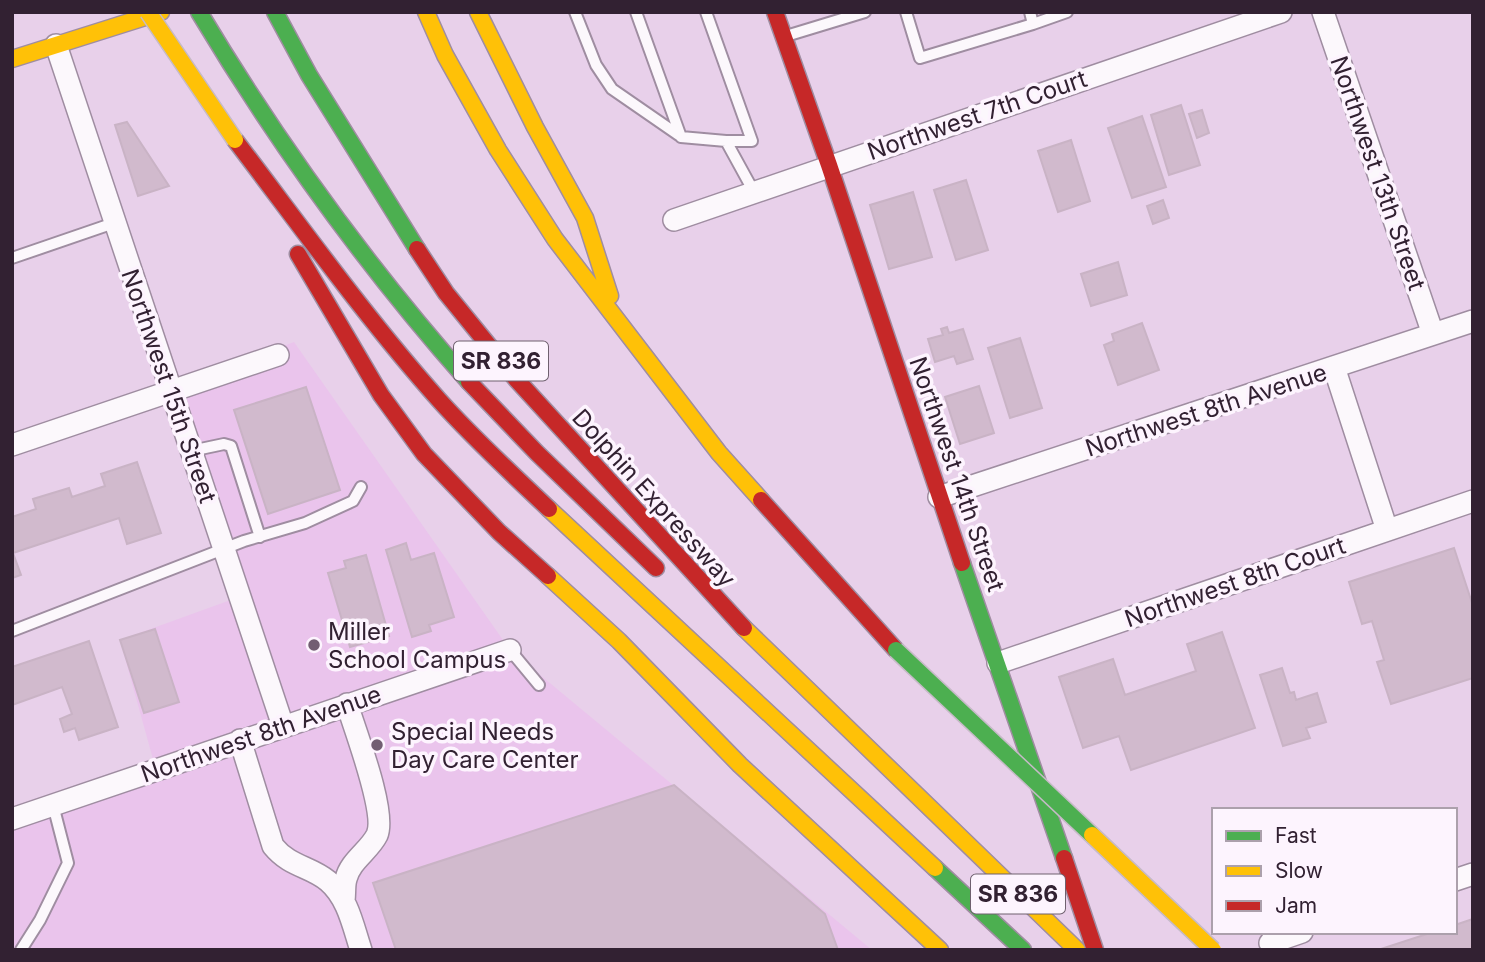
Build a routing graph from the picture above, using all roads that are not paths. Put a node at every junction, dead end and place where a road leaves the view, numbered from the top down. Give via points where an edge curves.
1 (148, 12) edge
2 (161, 12) edge
3 (199, 12) edge
4 (275, 12) edge
5 (425, 12) edge
6 (478, 12) edge
7 (575, 12) edge
8 (636, 12) edge
9 (706, 12) edge
10 (775, 12) edge
11 (906, 12) edge
12 (1068, 12) edge
13 (1281, 12) edge
14 (1323, 12) edge
15 (858, 13) edge
16 (1032, 18) edge
17 (783, 37) junction
18 (56, 45) junction
19 (12, 59) edge
20 (681, 137) junction
21 (235, 140) junction
22 (726, 141) junction
23 (829, 165) junction
24 (754, 191) junction
25 (674, 220) dead end
26 (114, 223) junction
27 (12, 258) edge
28 (617, 320) junction
29 (1473, 321) edge
30 (1433, 334) junction
31 (278, 355) dead end
32 (1334, 367) junction
33 (171, 391) junction
34 (12, 445) edge
35 (191, 451) junction
36 (361, 487) dead end
37 (939, 497) junction
38 (1473, 501) edge
39 (1387, 530) junction
40 (260, 537) junction
41 (223, 549) junction
42 (666, 577) dead end
43 (697, 601) dead end
44 (733, 617) junction
45 (12, 631) edge
46 (510, 650) joint
47 (998, 663) junction
48 (539, 685) dead end
49 (347, 704) junction
50 (283, 726) junction
51 (240, 740) junction
52 (53, 805) junction
53 (12, 819) edge
54 (344, 900) junction
55 (1297, 934) edge
56 (1270, 943) dead end
57 (21, 950) edge
58 (361, 950) edge
59 (940, 950) edge
60 (1023, 950) edge
61 (1077, 950) edge
62 (1095, 950) edge
63 (1213, 950) edge

1 - 21 main road, bridge
2 - 18 main road
3 - 42 main road via 316,194 402,305 548,465
4 - 44 main road, Dolphin Expressway / SR 836 via 309,75 446,293 516,379
5 - 28 main road via 498,150 548,228
6 - 28 main road via 586,218
7 - 20 lane via 596,65 612,89
8 - 20 lane
9 - 22 lane via 752,141
10 - 17 main road, Northwest 14th Street
11 - 16 lane via 920,58
12 - 16 lane
13 - 23 street, Northwest 7th Court
14 - 30 street, Northwest 13th Street
15 - 17 lane
17 - 23 main road, Northwest 14th Street
18 - 19 main road
18 - 26 street, Northwest 15th Street
20 - 22 lane
21 - 59 main road via 320,295 424,454 499,532 619,641 740,765
21 - 60 main road via 379,329 505,468
22 - 24 lane
23 - 24 street, Northwest 7th Court
23 - 37 main road, Northwest 14th Street
24 - 25 street, Northwest 7th Court
26 - 27 lane
26 - 33 street, Northwest 15th Street
28 - 63 main road, bridge via 719,453 896,650
29 - 30 street, Northwest 8th Avenue
30 - 32 street, Northwest 8th Avenue
31 - 33 street
32 - 37 street, Northwest 8th Avenue
32 - 39 street
33 - 34 street
33 - 35 street, Northwest 15th Street
35 - 40 lane via 231,446
35 - 41 street, Northwest 15th Street
36 - 40 lane via 353,501
37 - 47 main road, Northwest 14th Street
38 - 39 street, Northwest 8th Court
39 - 47 street, Northwest 8th Court
40 - 41 lane
41 - 45 lane
41 - 50 street, Northwest 15th Street
43 - 44 main road
44 - 61 main road, Dolphin Expressway / SR 836
46 - 48 lane
46 - 49 street, Northwest 8th Avenue
47 - 62 main road, Northwest 14th Street
49 - 50 street, Northwest 8th Avenue
49 - 54 street via 372,783 379,826 346,878
50 - 51 street, Northwest 8th Avenue
51 - 52 street, Northwest 8th Avenue
51 - 54 street via 273,846 281,857 328,881
52 - 53 street, Northwest 8th Avenue
52 - 57 lane via 68,863
54 - 58 street
55 - 56 street

